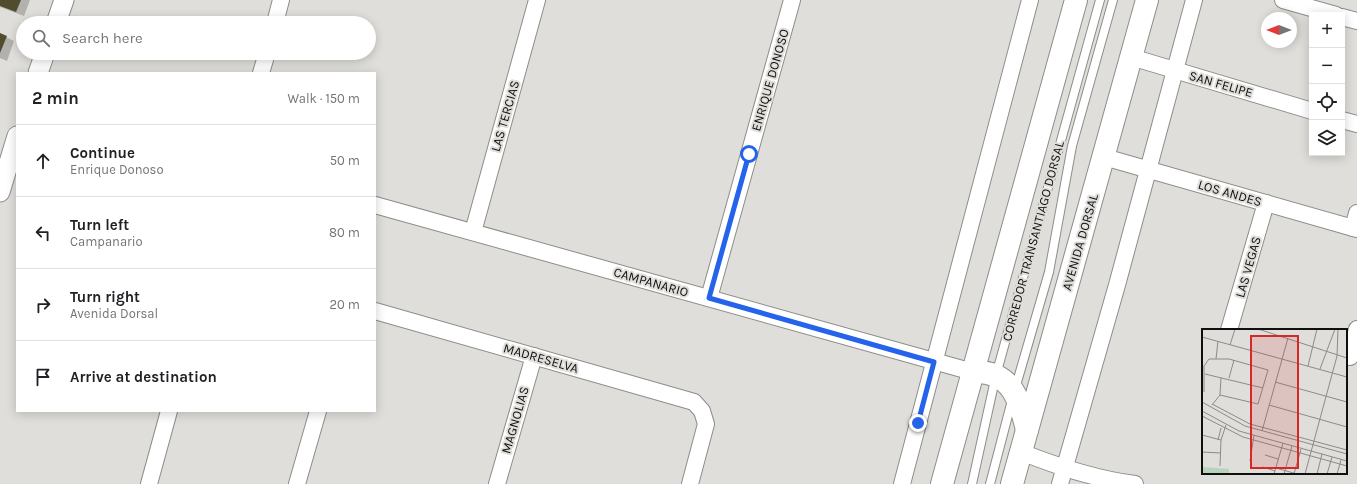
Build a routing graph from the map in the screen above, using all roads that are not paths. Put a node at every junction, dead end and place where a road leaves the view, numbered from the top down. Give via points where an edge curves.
1 (64, 0) edge
2 (281, 0) edge
3 (538, 0) edge
4 (792, 0) edge
5 (1030, 0) edge
6 (1076, 0) edge
7 (1100, 0) edge
8 (1112, 0) edge
9 (1147, 0) edge
10 (1194, 0) edge
11 (1283, 0) edge
12 (1325, 12) edge
13 (58, 16) edge
14 (277, 16) edge
15 (1345, 18) edge
16 (1357, 21) edge
17 (1131, 57) junction
18 (43, 60) edge
19 (265, 60) edge
20 (1175, 70) junction
21 (38, 72) edge
22 (261, 72) edge
23 (1309, 110) edge
24 (1345, 121) edge
25 (1357, 124) edge
26 (16, 139) edge
27 (1104, 157) junction
28 (1149, 170) junction
29 (0, 192) edge
30 (1266, 203) junction
31 (376, 205) edge
32 (1356, 223) edge
33 (473, 232) junction
34 (709, 298) junction
35 (376, 311) edge
36 (1229, 329) edge
37 (1357, 330) edge
38 (534, 356) junction
39 (1350, 357) dead end
40 (934, 362) junction
41 (973, 372) junction
42 (996, 375) junction
43 (1014, 392) junction
44 (169, 412) edge
45 (318, 412) edge
46 (1024, 442) junction
47 (1063, 477) edge
48 (149, 484) edge
49 (297, 484) edge
50 (497, 484) edge
51 (690, 484) edge
52 (902, 484) edge
53 (942, 484) edge
54 (972, 484) edge
55 (990, 484) edge
56 (1012, 484) edge
57 (1135, 484) edge

1 - 13 street
2 - 14 street
3 - 33 street, LAS TERCIAS
4 - 34 street, ENRIQUE DONOSO
5 - 40 street
6 - 41 main road
7 - 42 lane, CORREDOR TRANSANTIAGO DORSAL
8 - 43 lane, CORREDOR TRANSANTIAGO DORSAL via 1072,146 1049,272
9 - 17 main road, AVENIDA DORSAL
10 - 20 street
11 - 12 street
15 - 16 street
17 - 20 street, SAN FELIPE
17 - 27 main road, AVENIDA DORSAL
18 - 21 street
19 - 22 street
20 - 23 street, SAN FELIPE
20 - 28 street
24 - 25 street
26 - 29 street
27 - 28 street, LOS ANDES
27 - 46 main road, AVENIDA DORSAL
28 - 30 street, LOS ANDES
28 - 47 street
30 - 32 street, LOS ANDES
30 - 36 street, LAS VEGAS
31 - 33 street, CAMPANARIO
33 - 34 street, CAMPANARIO
34 - 40 street, CAMPANARIO
35 - 38 street, MADRESELVA
37 - 39 street
38 - 50 street, MAGNOLIAS
38 - 51 street, MADRESELVA via 694,402 702,411 706,424
40 - 41 street, CAMPANARIO
40 - 52 street
41 - 42 main road
41 - 53 main road
42 - 43 main road
42 - 54 lane, CORREDOR TRANSANTIAGO DORSAL
43 - 46 main road via 1019,401
43 - 55 lane, CORREDOR TRANSANTIAGO DORSAL
44 - 48 street
45 - 49 street
46 - 47 street
46 - 56 main road, AVENIDA DORSAL
47 - 57 street via 1095,478

